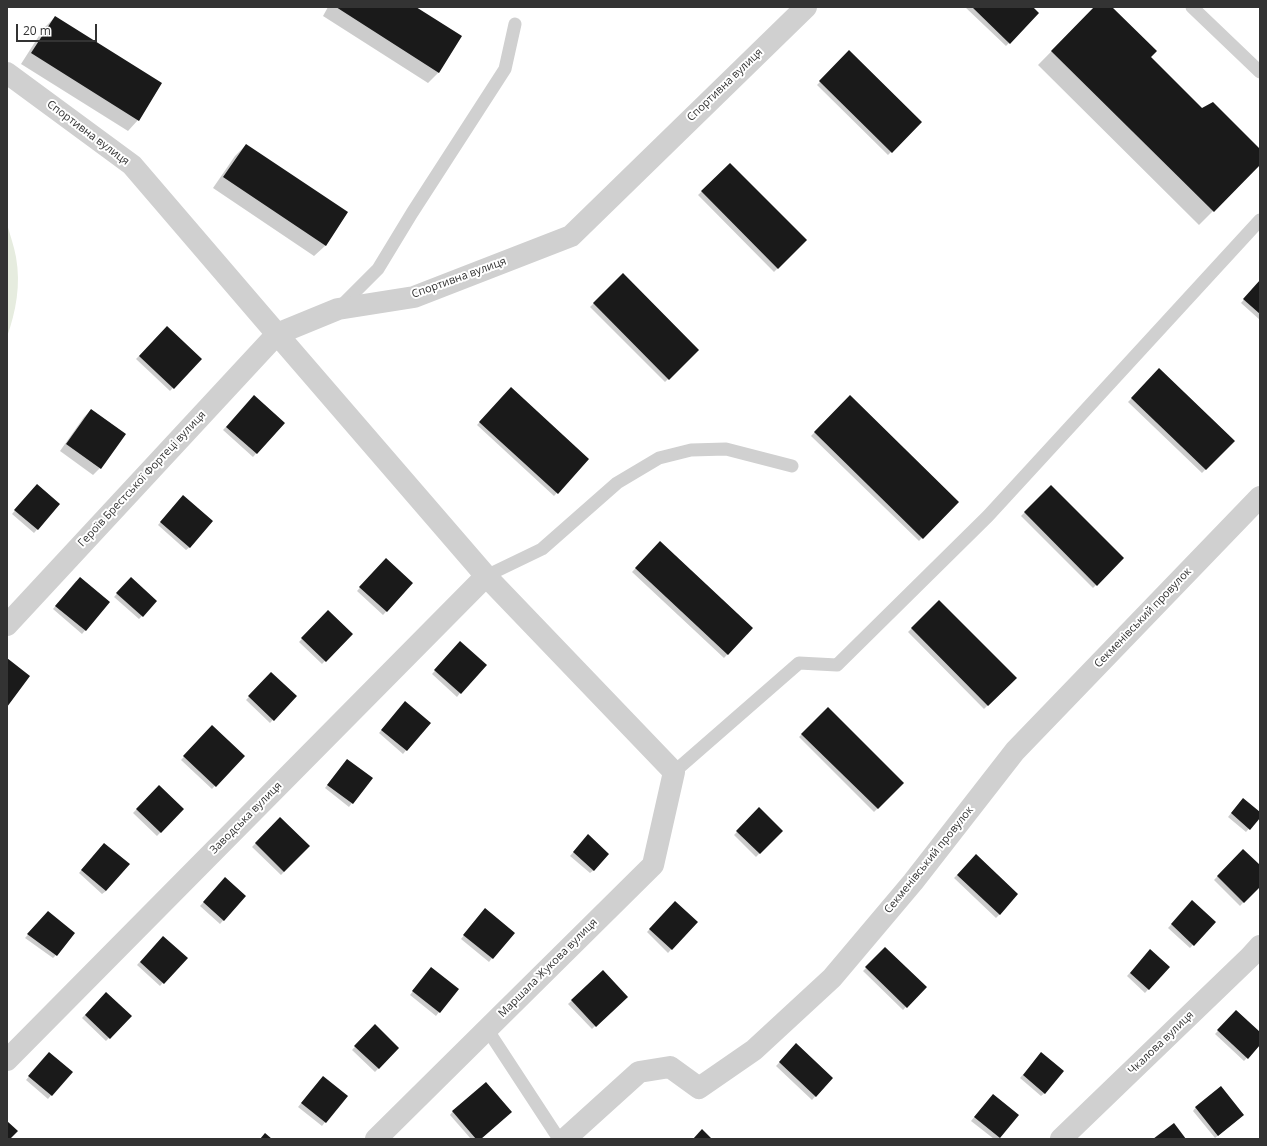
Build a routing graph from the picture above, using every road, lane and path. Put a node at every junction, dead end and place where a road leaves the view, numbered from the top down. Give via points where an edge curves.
1 (806, 7) edge
2 (1192, 7) edge
3 (515, 24) dead end
4 (1260, 72) edge
5 (7, 73) edge
6 (1260, 220) edge
7 (338, 309) junction
8 (277, 334) junction
9 (792, 466) dead end
10 (1260, 497) edge
11 (486, 576) junction
12 (7, 625) edge
13 (674, 772) junction
14 (1257, 957) edge
15 (488, 1029) junction
16 (7, 1060) edge
17 (376, 1139) edge
18 (559, 1139) edge
19 (565, 1139) edge
20 (1061, 1139) edge

1 - 7 street, Спортивна вулиця via 571,236 414,296
2 - 4 lane
3 - 7 lane via 504,69 378,269
5 - 8 street, Спортивна вулиця via 132,165
6 - 13 lane via 988,516 837,665 799,663
7 - 8 street, Спортивна вулиця
8 - 11 street
8 - 12 street, Героїв Брестської Фортеці вулиця
9 - 11 lane via 726,449 691,450 659,458 617,483 542,549
10 - 19 street, Секменівський провулок via 1015,750 913,882 832,978 754,1050 699,1088 670,1067 638,1072
11 - 13 street
11 - 16 street, Заводська вулиця
13 - 15 street, Маршала Жукова вулиця via 653,865
14 - 20 street, Чкалова вулиця
15 - 17 street, Маршала Жукова вулиця
15 - 18 lane

